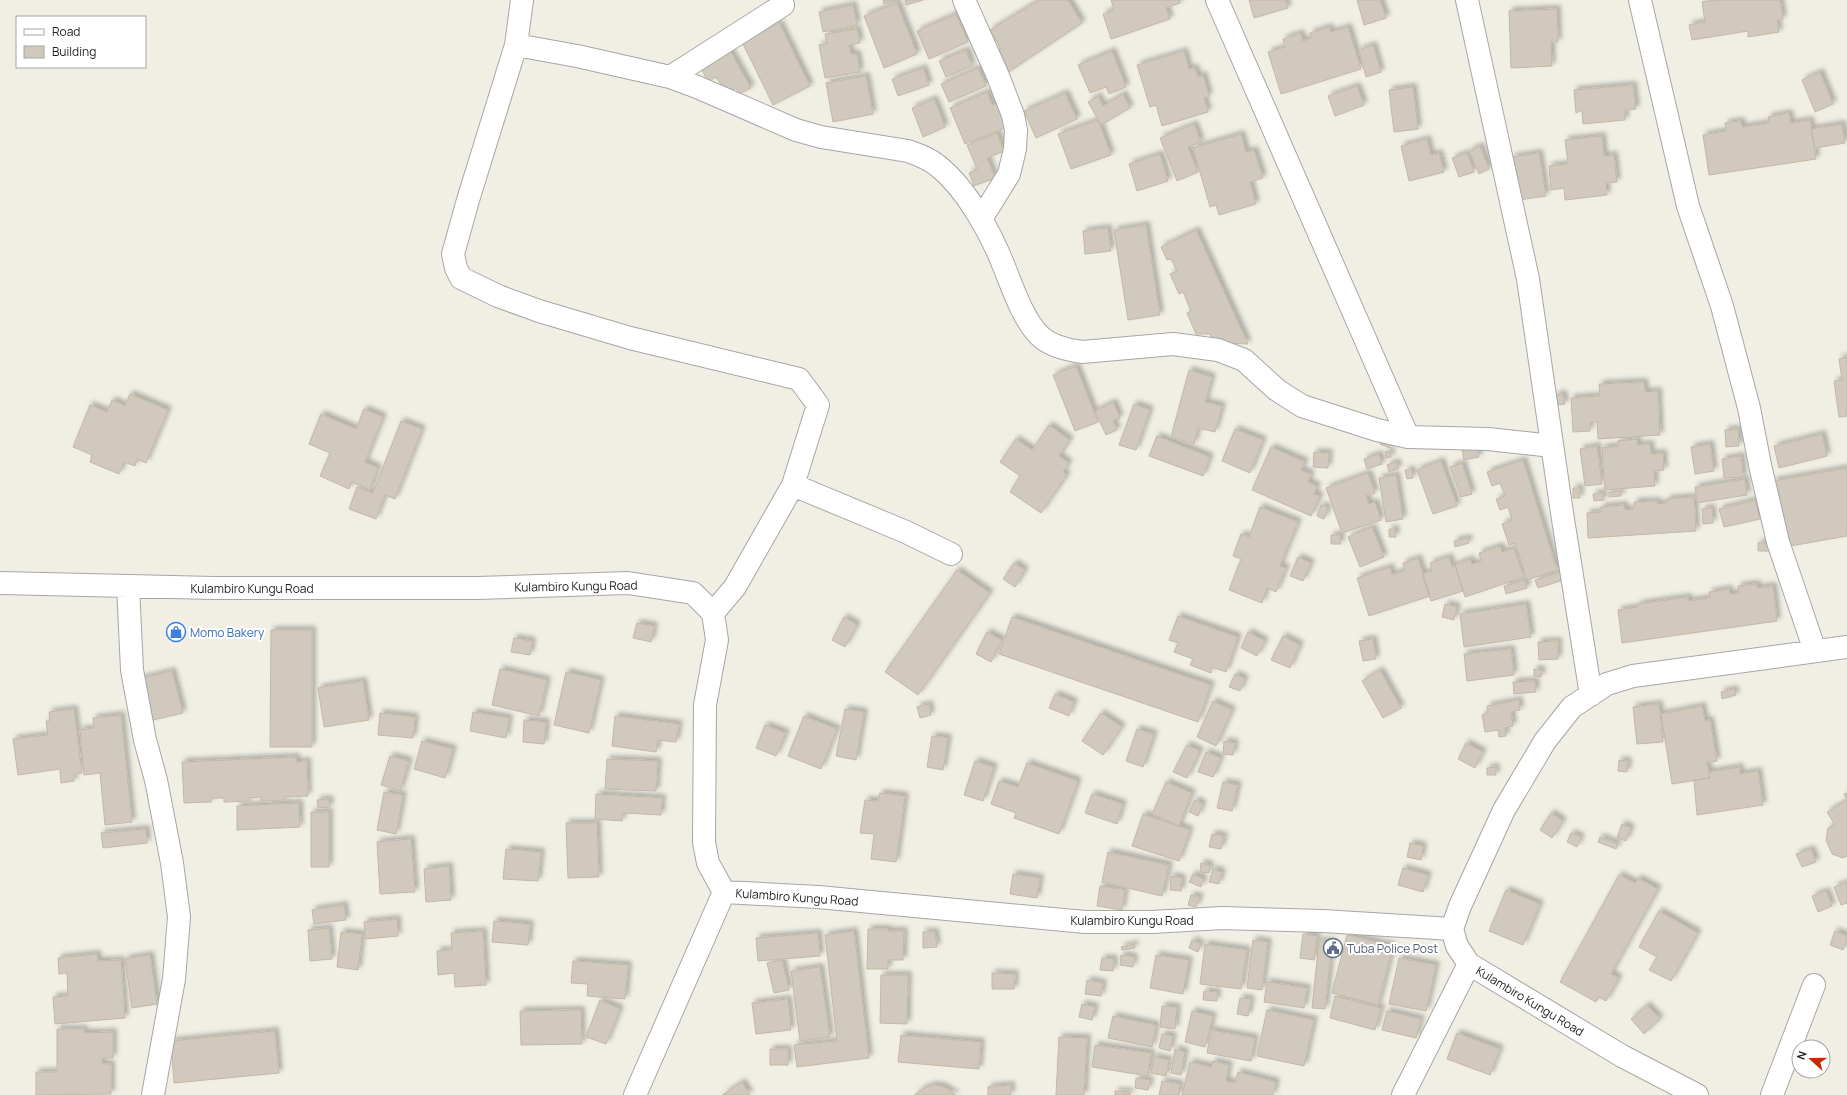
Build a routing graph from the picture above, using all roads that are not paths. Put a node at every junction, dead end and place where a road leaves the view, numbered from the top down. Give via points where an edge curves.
1 (522, 0) edge
2 (964, 0) edge
3 (1217, 0) edge
4 (1467, 0) edge
5 (1640, 0) edge
6 (783, 5) dead end
7 (516, 45) junction
8 (670, 78) junction
9 (981, 219) junction
10 (1408, 437) junction
11 (1552, 446) junction
12 (793, 486) junction
13 (951, 554) dead end
14 (0, 583) edge
15 (128, 586) junction
16 (713, 613) junction
17 (1847, 647) edge
18 (1815, 651) junction
19 (1591, 695) junction
20 (724, 892) junction
21 (1452, 929) junction
22 (1469, 964) junction
23 (1814, 986) dead end
24 (153, 1095) edge
25 (635, 1095) edge
26 (1402, 1095) edge
27 (1697, 1095) edge
28 (1772, 1095) edge

1 - 7 street
2 - 9 street via 998,76 1016,130 1016,149 1009,174
3 - 10 street
4 - 11 street via 1528,279
5 - 18 street via 1688,206 1722,306 1749,408 1778,542
6 - 8 street
7 - 8 street via 577,56
7 - 12 street via 454,254 461,278 498,296 539,311 622,336 799,379 818,405
8 - 9 street via 796,130 821,137 908,151 921,156 937,164 952,178
9 - 10 street via 997,248 1021,307 1040,337 1055,345 1082,352 1173,344 1218,350 1244,360 1277,390 1302,406
10 - 11 street via 1488,439
11 - 19 street
12 - 13 street via 906,532
12 - 16 street via 734,587
14 - 15 street, Kulambiro Kungu Road
15 - 16 street, Kulambiro Kungu Road via 477,588 628,583 693,593
15 - 24 street via 132,670 172,863 179,917 174,979
16 - 20 street, Kulambiro Kungu Road via 717,640 705,705 704,842 708,863
17 - 18 street
18 - 19 street via 1633,676 1607,684
19 - 21 street via 1572,707 1545,741 1504,810
20 - 21 street, Kulambiro Kungu Road via 818,896 1085,922 1222,918
20 - 25 street
21 - 22 street, Kulambiro Kungu Road via 1457,946
22 - 26 street
22 - 27 street, Kulambiro Kungu Road via 1622,1056
23 - 28 street

